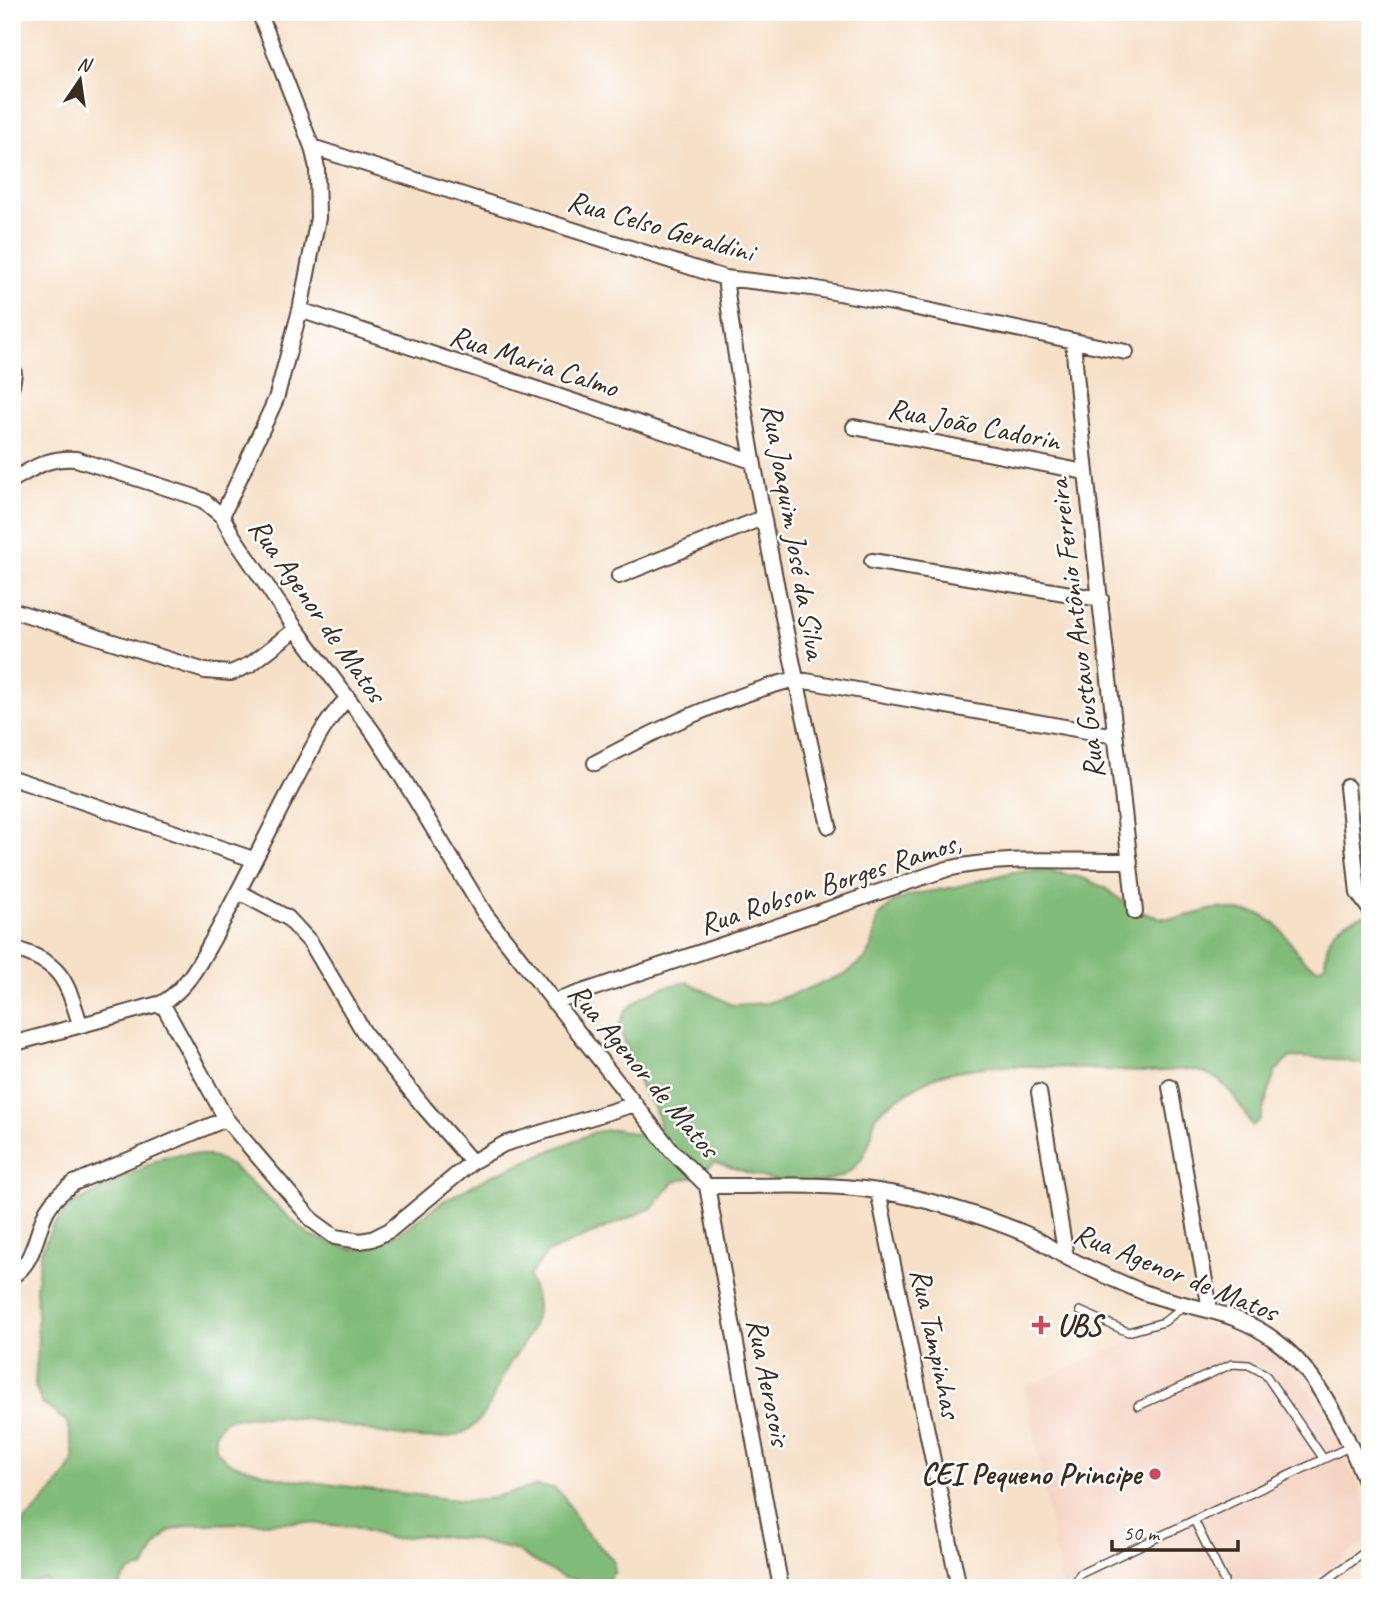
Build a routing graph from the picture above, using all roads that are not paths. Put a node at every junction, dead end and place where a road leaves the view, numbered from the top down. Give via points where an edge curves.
1 (259, 12) edge
2 (312, 146) junction
3 (725, 278) junction
4 (300, 310) junction
5 (1073, 341) junction
6 (1126, 352) dead end
7 (12, 370) edge
8 (12, 385) edge
9 (854, 427) dead end
10 (752, 461) junction
11 (1085, 472) junction
12 (12, 480) edge
13 (222, 516) junction
14 (762, 518) junction
15 (872, 561) dead end
16 (618, 576) dead end
17 (1101, 599) junction
18 (12, 610) edge
19 (296, 629) junction
20 (794, 679) junction
21 (348, 698) junction
22 (1115, 736) junction
23 (595, 763) dead end
24 (12, 778) edge
25 (1347, 787) dead end
26 (828, 826) dead end
27 (253, 859) junction
28 (1130, 861) junction
29 (239, 892) junction
30 (1370, 910) edge
31 (1135, 912) dead end
32 (12, 948) edge
33 (553, 1002) junction
34 (162, 1003) junction
35 (80, 1024) junction
36 (12, 1044) edge
37 (1170, 1087) dead end
38 (1039, 1092) dead end
39 (635, 1104) junction
40 (226, 1119) junction
41 (472, 1162) junction
42 (707, 1186) junction
43 (878, 1191) junction
44 (1066, 1257) junction
45 (12, 1276) edge
46 (1186, 1304) junction
47 (1210, 1309) junction
48 (1080, 1311) dead end
49 (1138, 1406) dead end
50 (1349, 1447) junction
51 (1324, 1458) junction
52 (1370, 1493) edge
53 (1194, 1520) junction
54 (1370, 1548) edge
55 (781, 1588) edge
56 (959, 1588) edge
57 (1073, 1588) edge
58 (1224, 1588) edge
59 (1317, 1588) edge

1 - 2 street, Rua Agenor de Matos
2 - 3 street, Rua Celso Geraldini
2 - 4 street, Rua Agenor de Matos via 318,218
3 - 5 street, Rua Celso Geraldini via 836,293
3 - 10 street, Rua Joaquim José da Silva
4 - 10 street, Rua Maria Calmo
4 - 13 street, Rua Agenor de Matos via 276,399
5 - 6 street, Rua Celso Geraldini
5 - 11 street, Rua Gustavo Antônio Ferreira
7 - 8 street
9 - 11 street, Rua João Cadorin
10 - 14 street, Rua Joaquim José da Silva
11 - 17 street, Rua Gustavo Antônio Ferreira
12 - 13 street, Rua Agenor de Matos via 47,461 76,459 192,496
13 - 19 street, Rua Agenor de Matos
14 - 16 street
14 - 20 street, Rua Joaquim José da Silva
15 - 17 street
17 - 22 street, Rua Gustavo Antônio Ferreira
18 - 19 street via 205,671 231,673 251,664
19 - 21 street, Rua Agenor de Matos
20 - 22 street, Rua Joaquim José da Silva
20 - 23 street via 708,707
20 - 26 street
21 - 27 street via 324,727
21 - 33 street, Rua Agenor de Matos via 485,914
22 - 28 street, Rua Gustavo Antônio Ferreira
24 - 27 street
25 - 30 street via 1358,893
27 - 29 street
28 - 31 street, Rua Gustavo Antônio Ferreira
28 - 33 street, Rua Robson Borges Ramos, via 973,863
29 - 34 street via 194,972 178,994
29 - 41 street via 288,918 311,943 365,1034
32 - 35 street via 55,967 69,988
33 - 39 street, Rua Agenor de Matos
34 - 35 street
34 - 40 street
35 - 36 street
37 - 47 street
38 - 44 street
39 - 41 street via 504,1144
39 - 42 street, Rua Agenor de Matos
40 - 41 street via 313,1222 335,1237 360,1241 390,1230
40 - 45 street via 74,1183 57,1195 31,1254
42 - 43 street, Rua Agenor de Matos
42 - 55 street, Rua Aerosois
43 - 44 street, Rua Agenor de Matos via 948,1206 1026,1234
43 - 56 street, Rua Tampinhas
44 - 46 street, Rua Agenor de Matos via 1118,1282
46 - 47 street, Rua Agenor de Matos
46 - 48 lane via 1164,1322 1128,1332
47 - 50 street, Rua Agenor de Matos via 1249,1323 1277,1341 1328,1402
49 - 51 lane via 1232,1364 1249,1365 1265,1374
50 - 51 lane
50 - 52 street, Rua Agenor de Matos
51 - 53 lane
53 - 57 lane via 1080,1574
53 - 58 lane
54 - 59 lane

